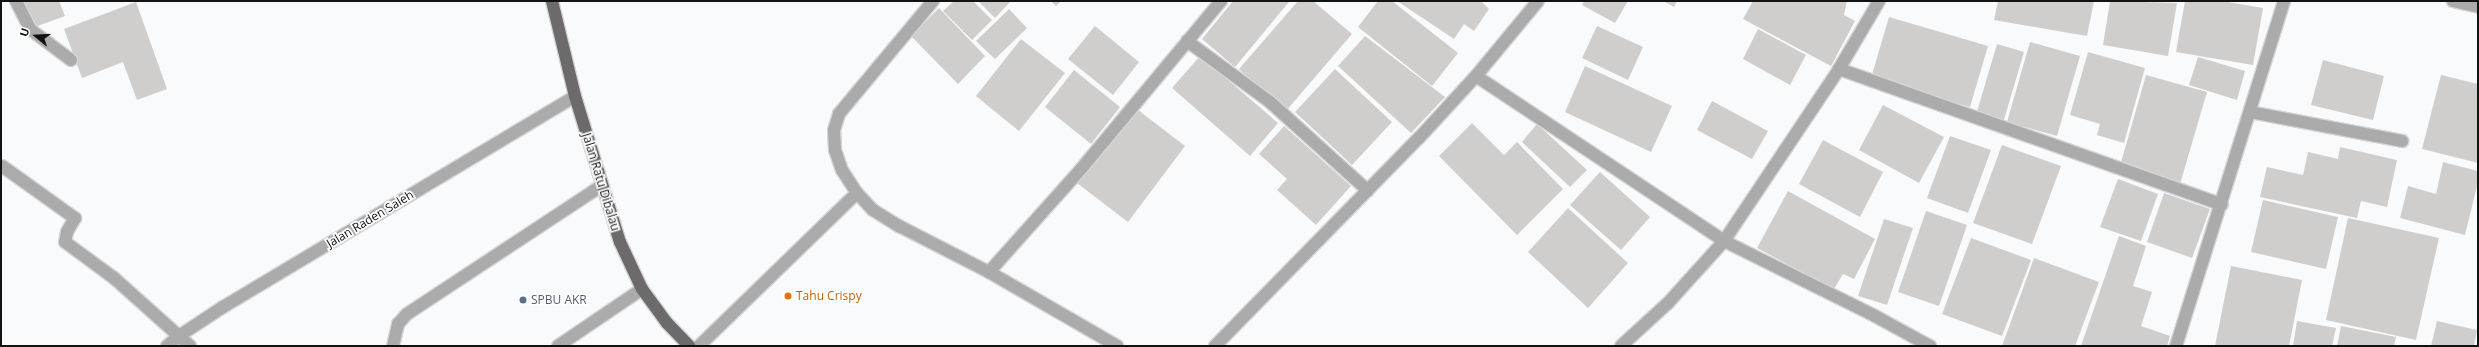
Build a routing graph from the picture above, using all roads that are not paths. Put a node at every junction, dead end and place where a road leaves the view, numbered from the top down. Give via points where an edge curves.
1 (16, 1) edge
2 (552, 1) edge
3 (933, 1) edge
4 (1221, 1) edge
5 (1538, 1) edge
6 (1880, 1) edge
7 (2284, 1) edge
8 (2453, 1) edge
9 (2478, 7) edge
10 (1186, 41) junction
11 (72, 60) dead end
12 (1839, 69) junction
13 (1476, 76) junction
14 (575, 96) junction
15 (2250, 112) junction
16 (2402, 141) dead end
17 (2, 166) dead end
18 (601, 186) junction
19 (1368, 191) junction
20 (857, 193) junction
21 (2222, 205) junction
22 (1724, 242) junction
23 (988, 272) junction
24 (642, 289) junction
25 (179, 336) junction
26 (168, 346) edge
27 (190, 346) edge
28 (393, 346) edge
29 (558, 346) edge
30 (689, 346) edge
31 (699, 346) edge
32 (1117, 346) edge
33 (1215, 346) edge
34 (1621, 346) edge
35 (1930, 346) edge
36 (2176, 346) edge

1 - 11 street via 31,30
2 - 14 main road, Jalan Ratu Dibalau
3 - 20 street via 839,114 834,130 835,150 842,170
4 - 10 street
5 - 13 street
6 - 12 street
7 - 15 street
8 - 9 street
10 - 19 street via 1270,102
10 - 23 street via 1082,169
12 - 21 street
12 - 22 street
13 - 19 street
13 - 22 street
14 - 18 main road, Jalan Ratu Dibalau
14 - 25 street, Jalan Raden Saleh
15 - 16 street
15 - 21 street
17 - 25 street via 75,218 65,242 114,278
18 - 24 main road, Jalan Ratu Dibalau via 620,242
18 - 28 street via 407,314 398,324
19 - 33 street
20 - 23 street via 873,210 899,226
20 - 31 street
21 - 36 street
22 - 34 street via 1668,303
22 - 35 street
23 - 32 street
24 - 29 street
24 - 30 main road, Jalan Ratu Dibalau
25 - 26 street, Jalan Raden Saleh
25 - 27 street

